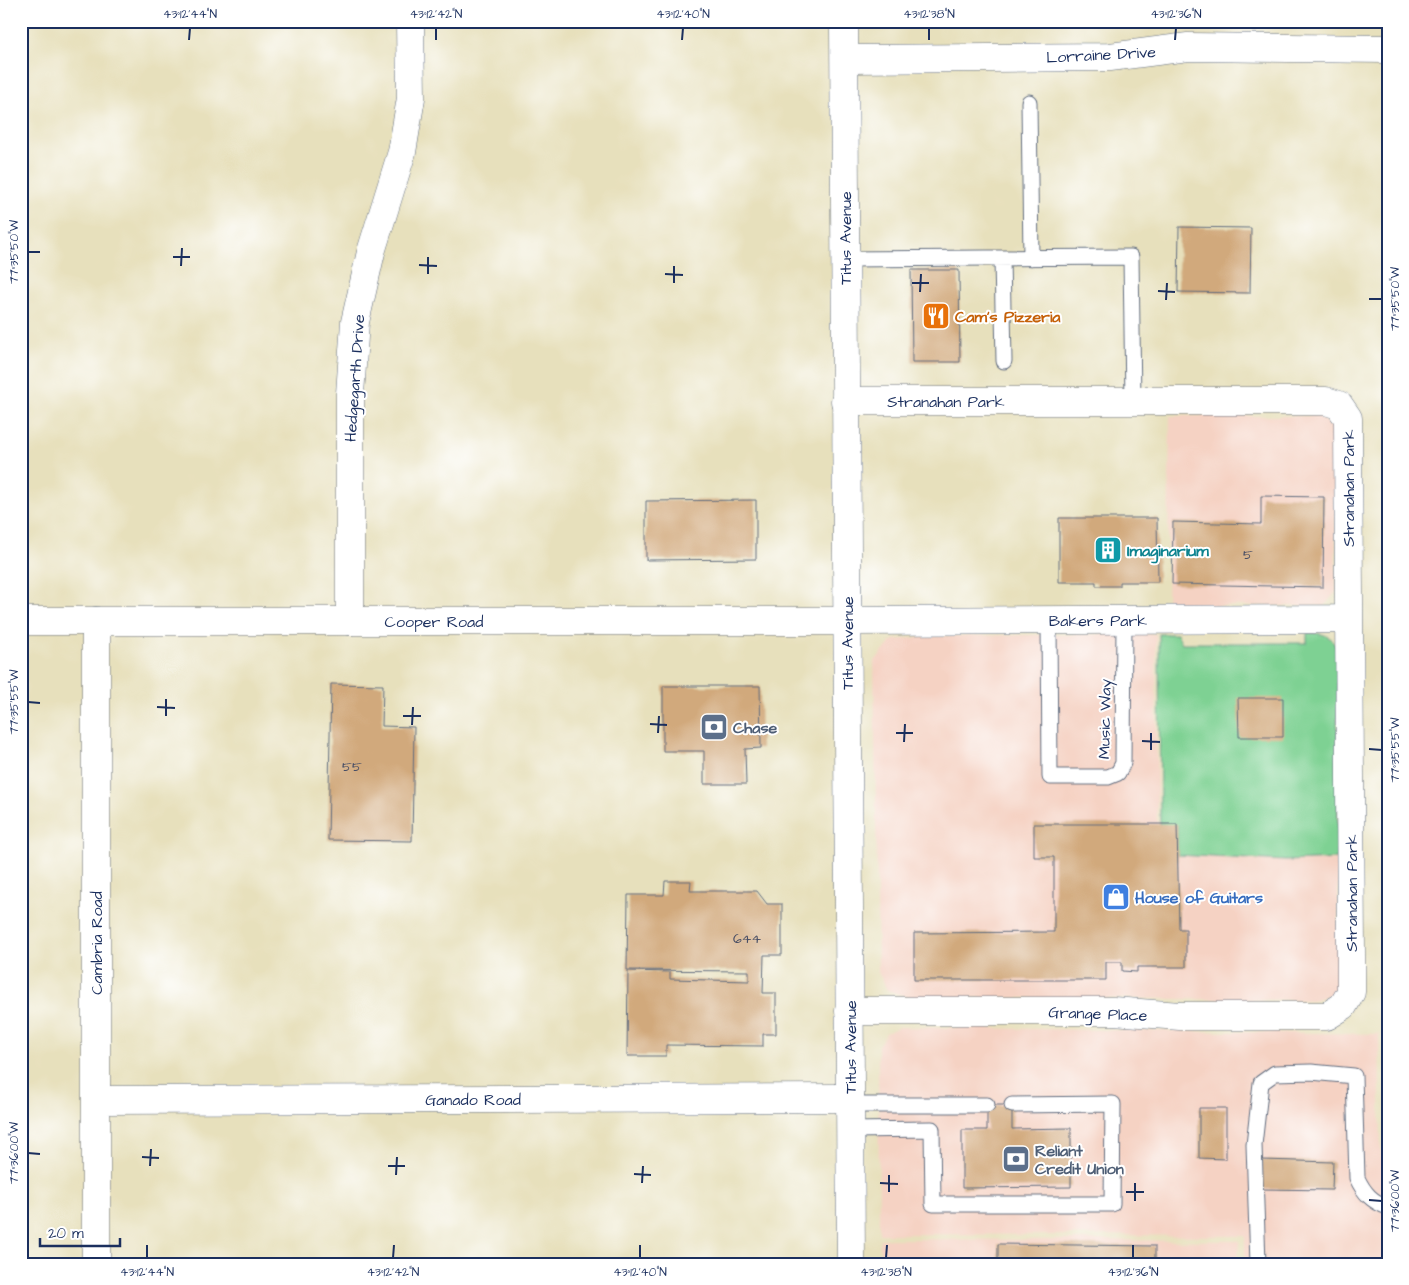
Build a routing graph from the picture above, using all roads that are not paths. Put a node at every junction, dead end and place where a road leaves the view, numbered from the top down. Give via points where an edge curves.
1 (410, 21) edge
2 (844, 21) edge
3 (1388, 48) edge
4 (844, 59) junction
5 (1028, 102) dead end
6 (1002, 258) junction
7 (1031, 258) junction
8 (845, 259) junction
9 (1004, 361) dead end
10 (846, 401) junction
11 (1133, 401) junction
12 (1349, 619) junction
13 (1124, 620) junction
14 (21, 621) edge
15 (96, 621) junction
16 (350, 621) junction
17 (847, 621) junction
18 (1049, 621) junction
19 (1343, 1006) joint
20 (850, 1011) junction
21 (96, 1100) junction
22 (1012, 1104) dead end
23 (987, 1105) dead end
24 (850, 1111) junction
25 (1388, 1207) edge
26 (96, 1264) edge
27 (851, 1264) edge
28 (1258, 1264) edge

1 - 16 street, Hedgegarth Drive via 410,98 402,152 370,252 355,322 350,394
2 - 4 street, Titus Avenue
3 - 4 street, Lorraine Drive via 1188,48 1110,57
4 - 8 street, Titus Avenue
5 - 7 lane
6 - 7 lane
6 - 8 lane
6 - 9 lane
7 - 11 lane via 1131,257
8 - 10 street, Titus Avenue
10 - 11 street, Stranahan Park
10 - 17 street, Titus Avenue
11 - 12 street, Stranahan Park via 1326,401 1339,405 1348,418
12 - 13 street, Bakers Park
12 - 19 street, Stranahan Park via 1352,956 1351,992
13 - 18 street, Bakers Park
13 - 18 lane, Music Way via 1123,763 1118,773 1108,776 1050,777
14 - 15 street, Cooper Road
15 - 16 street, Cooper Road
15 - 21 street, Cambria Road
16 - 17 street, Cooper Road
17 - 18 street, Bakers Park
17 - 20 street, Titus Avenue
19 - 20 street, Grange Place via 1327,1016 1284,1017 1180,1016 1114,1011
20 - 24 street, Titus Avenue
21 - 24 street, Ganado Road
21 - 26 street, Cambria Road
22 - 24 lane via 1113,1104 1112,1204 933,1204 932,1129
23 - 24 lane
24 - 27 street, Titus Avenue
25 - 28 lane via 1375,1203 1356,1178 1354,1076 1275,1073 1261,1083 1254,1146

